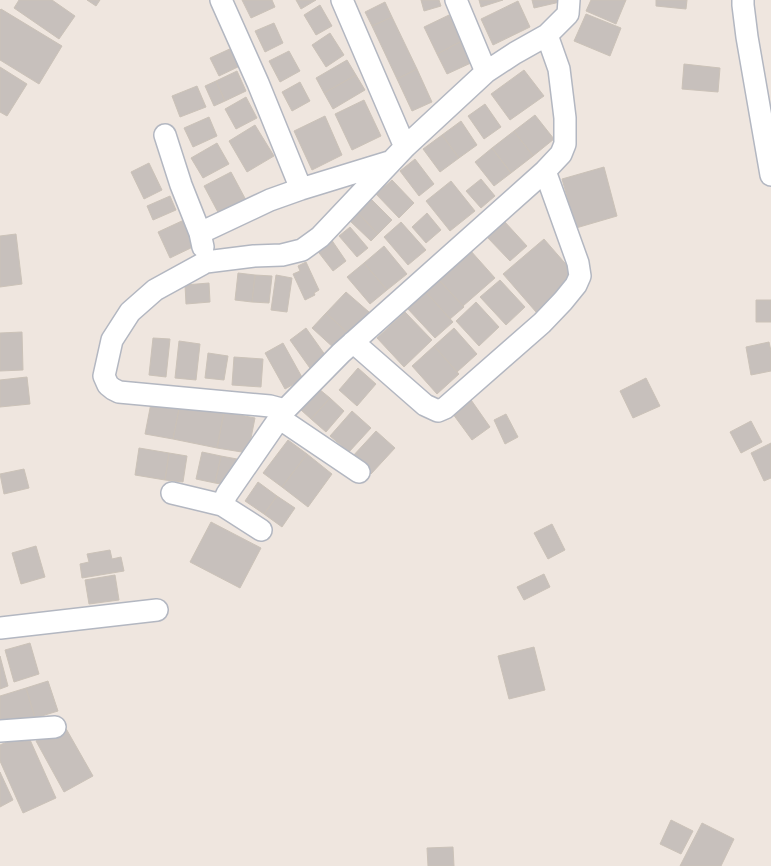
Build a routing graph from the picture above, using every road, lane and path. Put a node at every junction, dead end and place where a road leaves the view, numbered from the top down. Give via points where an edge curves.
1 (220, 0) edge
2 (342, 0) edge
3 (456, 0) edge
4 (569, 0) edge
5 (743, 0) edge
6 (548, 35) junction
7 (486, 72) junction
8 (165, 135) dead end
9 (398, 154) junction
10 (545, 171) junction
11 (771, 175) edge
12 (300, 189) junction
13 (200, 233) junction
14 (206, 262) junction
15 (353, 342) junction
16 (282, 414) junction
17 (359, 472) dead end
18 (172, 493) dead end
19 (222, 505) junction
20 (261, 530) dead end
21 (157, 610) dead end
22 (0, 628) edge
23 (55, 726) dead end
24 (0, 731) edge

1 - 12 street via 258,83
2 - 9 street
3 - 7 street
4 - 6 street via 568,14
5 - 11 street
6 - 7 street
6 - 10 street via 559,69 565,144 561,154
7 - 9 street
8 - 13 street via 180,185
9 - 12 street
9 - 14 street via 320,237 302,250
10 - 15 street
10 - 15 street via 580,276 576,285 542,323 445,408 438,410 425,405
12 - 13 street
13 - 14 street
14 - 16 street via 155,290 130,312 112,340 104,376 108,385 119,392 270,406
15 - 16 street
16 - 17 street
16 - 19 street
18 - 19 street
19 - 20 street
21 - 22 street
23 - 24 street

